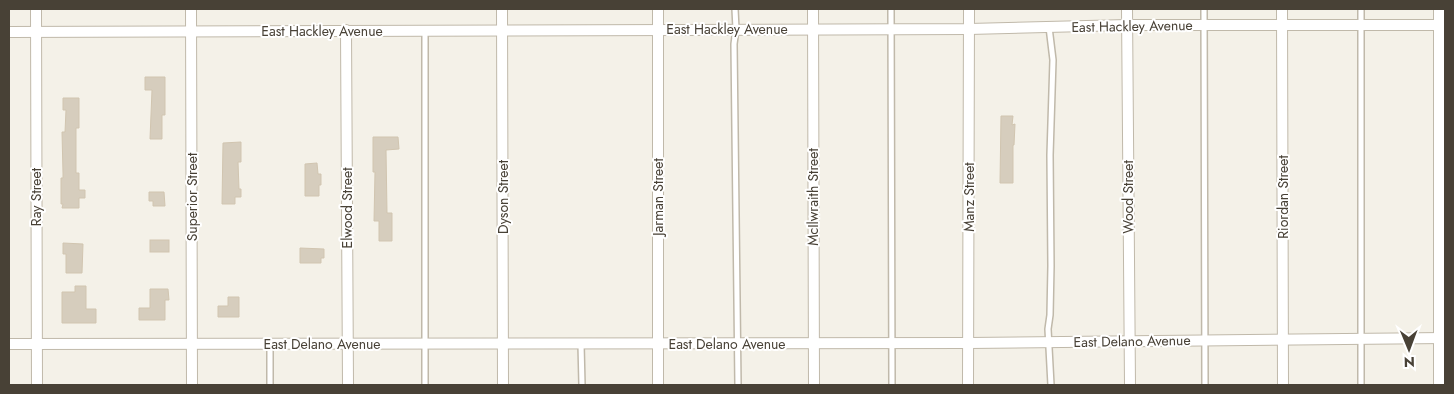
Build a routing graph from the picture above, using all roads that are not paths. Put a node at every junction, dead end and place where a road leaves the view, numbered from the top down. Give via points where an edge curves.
1 (36, 9) edge
2 (191, 9) edge
3 (502, 9) edge
4 (658, 9) edge
5 (736, 9) edge
6 (813, 9) edge
7 (891, 9) edge
8 (969, 9) edge
9 (1127, 9) edge
10 (1204, 9) edge
11 (1282, 9) edge
12 (1361, 9) edge
13 (1439, 9) edge
14 (1282, 24) junction
15 (1361, 24) junction
16 (1127, 25) junction
17 (1203, 25) junction
18 (1442, 25) edge
19 (1049, 27) junction
20 (736, 29) junction
21 (813, 29) junction
22 (891, 29) junction
23 (969, 29) junction
24 (346, 30) junction
25 (425, 30) junction
26 (502, 30) junction
27 (658, 30) junction
28 (9, 32) edge
29 (36, 32) junction
30 (191, 32) junction
31 (1442, 338) edge
32 (1283, 339) junction
33 (1361, 339) junction
34 (1205, 340) junction
35 (1129, 341) junction
36 (1048, 342) junction
37 (814, 343) junction
38 (892, 343) junction
39 (969, 343) junction
40 (9, 344) edge
41 (37, 344) junction
42 (192, 344) junction
43 (270, 344) junction
44 (348, 344) junction
45 (425, 344) junction
46 (504, 344) junction
47 (581, 344) junction
48 (658, 344) junction
49 (737, 344) junction
50 (37, 385) edge
51 (192, 385) edge
52 (270, 385) edge
53 (348, 385) edge
54 (425, 385) edge
55 (503, 385) edge
56 (582, 385) edge
57 (658, 385) edge
58 (738, 385) edge
59 (814, 385) edge
60 (892, 385) edge
61 (968, 385) edge
62 (1051, 385) edge
63 (1130, 385) edge
64 (1205, 385) edge
65 (1283, 385) edge
66 (1361, 385) edge
67 (1439, 385) edge

1 - 29 street, Ray Street
2 - 30 street, Superior Street
3 - 26 street, Dyson Street
4 - 27 street, Jarman Street
5 - 20 lane
6 - 21 street, McIlwraith Street
7 - 22 lane
8 - 23 street, Manz Street
9 - 16 street, Wood Street
10 - 17 lane
11 - 14 street, Riordan Street
12 - 15 lane
13 - 18 street
14 - 15 street, East Hackley Avenue
14 - 17 street, East Hackley Avenue
14 - 32 street, Riordan Street
15 - 18 street, East Hackley Avenue
15 - 33 lane
16 - 17 street, East Hackley Avenue
16 - 19 street, East Hackley Avenue
16 - 35 street, Wood Street
17 - 34 lane
18 - 31 street
19 - 23 street, East Hackley Avenue
19 - 36 lane via 1053,60
20 - 21 street, East Hackley Avenue
20 - 27 street, East Hackley Avenue
20 - 49 lane
21 - 22 street, East Hackley Avenue
21 - 37 street, McIlwraith Street
22 - 23 street, East Hackley Avenue
22 - 38 lane
23 - 39 street, Manz Street
24 - 25 street, East Hackley Avenue
24 - 30 street, East Hackley Avenue
24 - 44 street, Elwood Street
25 - 26 street, East Hackley Avenue
25 - 45 lane
26 - 27 street, East Hackley Avenue
26 - 46 street, Dyson Street
27 - 48 street, Jarman Street
28 - 29 street, East Hackley Avenue
29 - 30 street, East Hackley Avenue
29 - 41 street, Ray Street
30 - 42 street, Superior Street
31 - 33 street, East Delano Avenue
31 - 67 street
32 - 33 street, East Delano Avenue
32 - 34 street, East Delano Avenue
32 - 65 street, Riordan Street
33 - 66 lane
34 - 35 street, East Delano Avenue
34 - 64 lane
35 - 36 street, East Delano Avenue
35 - 63 street, Wood Street
36 - 39 street, East Delano Avenue
36 - 62 lane
37 - 38 street, East Delano Avenue
37 - 49 street, East Delano Avenue
37 - 59 street, McIlwraith Street
38 - 39 street, East Delano Avenue
38 - 60 lane
39 - 61 street, Manz Street
40 - 41 street, East Delano Avenue
41 - 42 street, East Delano Avenue
41 - 50 street, Ray Street
42 - 43 street, East Delano Avenue
42 - 51 street, Superior Street
43 - 44 street, East Delano Avenue
43 - 52 lane
44 - 45 street, East Delano Avenue
44 - 53 street, Elwood Street
45 - 46 street, East Delano Avenue
45 - 54 lane
46 - 47 street, East Delano Avenue
46 - 55 street, Dyson Street
47 - 48 street, East Delano Avenue
47 - 56 lane
48 - 49 street, East Delano Avenue
48 - 57 street, Jarman Street
49 - 58 lane

